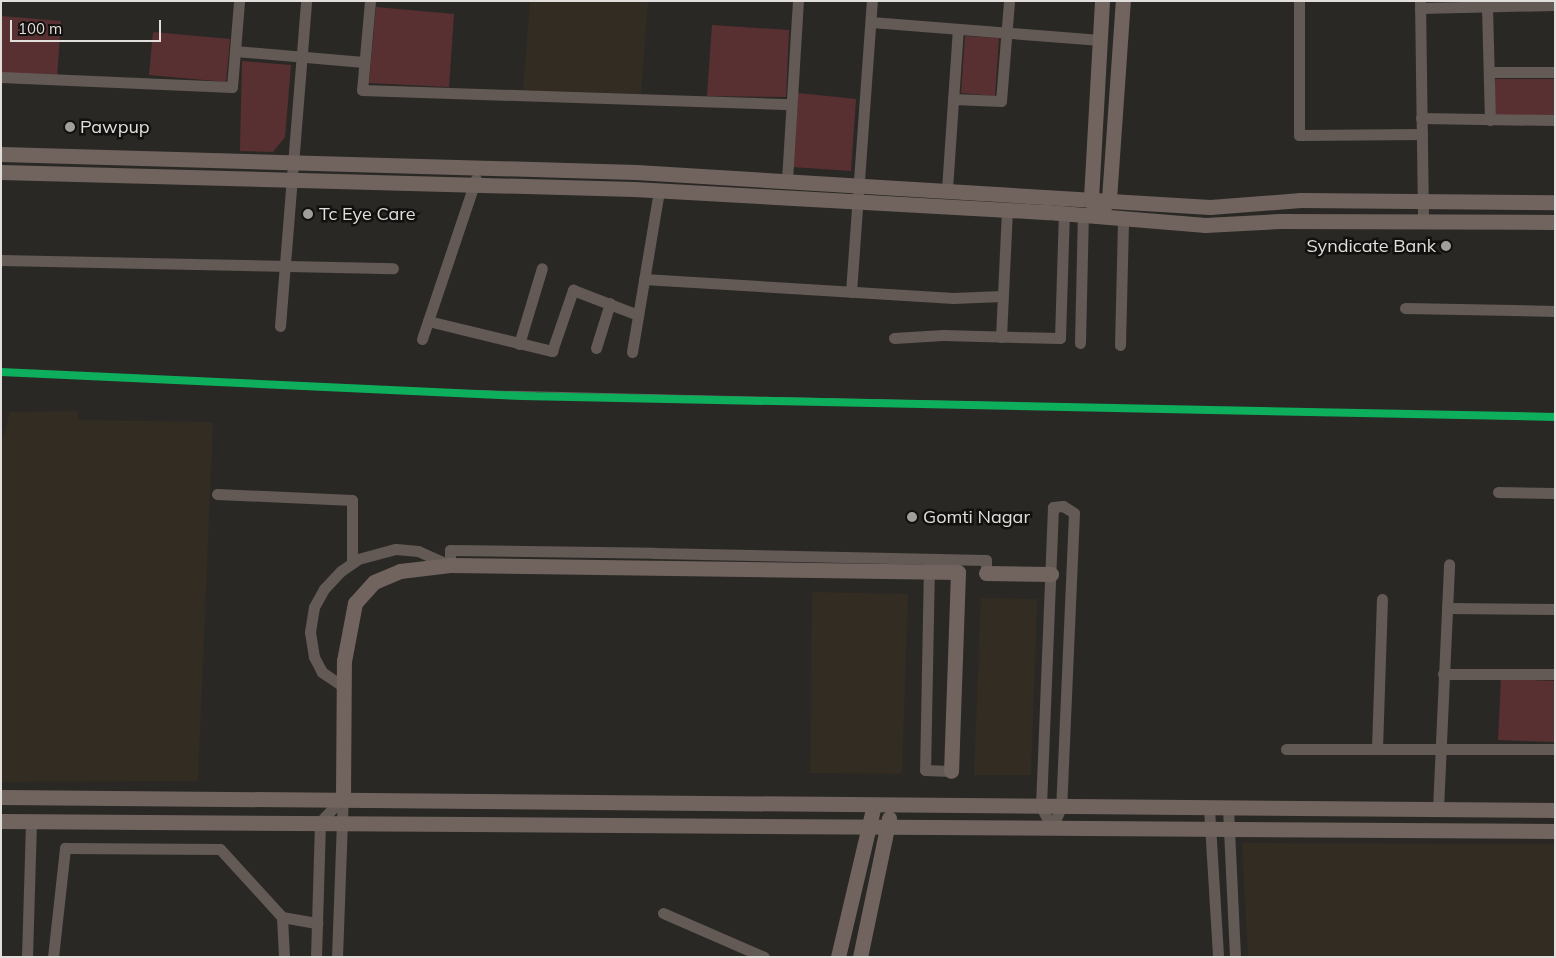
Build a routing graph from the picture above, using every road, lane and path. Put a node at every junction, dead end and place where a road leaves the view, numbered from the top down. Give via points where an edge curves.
1 (239, 1) edge
2 (306, 1) edge
3 (370, 1) edge
4 (798, 1) edge
5 (872, 1) edge
6 (1009, 1) edge
7 (1102, 1) edge
8 (1123, 1) edge
9 (1299, 1) edge
10 (1420, 5) edge
11 (1555, 5) edge
12 (1487, 7) junction
13 (871, 22) junction
14 (958, 29) junction
15 (1006, 32) junction
16 (1100, 40) junction
17 (235, 51) junction
18 (301, 57) junction
19 (364, 62) junction
20 (1489, 72) junction
21 (1555, 72) edge
22 (1, 78) edge
23 (953, 99) junction
24 (791, 104) junction
25 (1422, 118) junction
26 (1490, 120) junction
27 (1555, 120) edge
28 (1422, 134) junction
29 (1, 154) edge
30 (292, 162) junction
31 (476, 167) junction
32 (1, 172) edge
33 (291, 180) junction
34 (787, 180) junction
35 (476, 184) junction
36 (859, 184) junction
37 (947, 189) junction
38 (659, 190) junction
39 (1090, 198) junction
40 (1109, 199) junction
41 (858, 201) junction
42 (1423, 201) junction
43 (1555, 202) edge
44 (1007, 209) junction
45 (1064, 213) junction
46 (1090, 215) junction
47 (1123, 219) junction
48 (1423, 222) junction
49 (1555, 222) edge
50 (1, 260) edge
51 (284, 268) junction
52 (393, 268) dead end
53 (542, 268) dead end
54 (644, 279) junction
55 (851, 292) junction
56 (1002, 296) junction
57 (610, 303) junction
58 (1405, 308) dead end
59 (1555, 311) edge
60 (638, 316) junction
61 (428, 321) junction
62 (280, 326) dead end
63 (1001, 337) junction
64 (894, 338) dead end
65 (422, 339) dead end
66 (1080, 343) dead end
67 (518, 344) junction
68 (1120, 345) dead end
69 (596, 348) dead end
70 (632, 352) dead end
71 (1498, 492) dead end
72 (1555, 493) edge
73 (217, 494) dead end
74 (930, 558) junction
75 (352, 563) junction
76 (1449, 564) dead end
77 (450, 565) junction
78 (986, 574) joint
79 (1051, 574) junction
80 (1382, 599) dead end
81 (1447, 608) junction
82 (1555, 609) edge
83 (1443, 674) junction
84 (1555, 674) edge
85 (344, 687) junction
86 (1286, 749) dead end
87 (1377, 749) junction
88 (1440, 749) junction
89 (1555, 749) edge
90 (951, 771) joint
91 (1, 797) edge
92 (343, 797) junction
93 (874, 805) junction
94 (892, 805) junction
95 (1041, 806) junction
96 (1061, 806) junction
97 (1209, 808) junction
98 (1228, 808) junction
99 (1438, 809) junction
100 (1555, 810) edge
101 (1, 820) edge
102 (31, 821) junction
103 (320, 822) junction
104 (342, 823) junction
105 (866, 826) junction
106 (887, 826) junction
107 (1052, 828) junction
108 (1210, 829) junction
109 (1229, 829) junction
110 (1555, 831) edge
111 (663, 913) dead end
112 (282, 917) junction
113 (317, 924) junction
114 (27, 957) edge
115 (53, 957) edge
116 (284, 957) edge
117 (316, 957) edge
118 (337, 957) edge
119 (764, 957) edge
120 (838, 957) edge
121 (860, 957) edge
122 (1218, 957) edge
123 (1235, 957) edge

1 - 17 street
2 - 18 street
3 - 19 street
4 - 24 street
5 - 13 street
6 - 15 street
7 - 16 street
8 - 40 street
9 - 28 street via 1299,135
10 - 12 street
10 - 25 street
11 - 12 street
12 - 20 street
13 - 14 street
13 - 36 street
14 - 15 street
14 - 23 street
15 - 16 street
15 - 23 street via 1001,102
16 - 39 street
17 - 18 street
17 - 22 street via 232,87
18 - 19 street
18 - 30 street
19 - 24 street via 362,90
20 - 21 street
20 - 26 street
23 - 37 street
24 - 34 street
25 - 26 street
25 - 28 street
26 - 27 street
28 - 42 street
29 - 30 street
30 - 31 street
30 - 33 street
31 - 34 street
31 - 35 street
32 - 33 street
33 - 35 street
33 - 51 street
34 - 36 street
35 - 38 street
35 - 61 street
36 - 37 street
36 - 41 street
37 - 39 street
38 - 41 street
38 - 54 street
39 - 40 street
39 - 46 street
40 - 42 street via 1210,207 1302,200
40 - 46 street
41 - 44 street
41 - 55 street
42 - 43 street
42 - 48 street
44 - 45 street
44 - 56 street
45 - 46 street
45 - 63 street via 1060,338
46 - 47 street
46 - 66 street
47 - 48 street via 1205,225 1280,221
47 - 68 street
48 - 49 street
50 - 51 street
51 - 52 street
51 - 62 street
53 - 67 street
54 - 55 street
54 - 60 street
55 - 56 street via 953,298
56 - 63 street
57 - 60 street
57 - 67 street via 573,290 552,351
57 - 69 street
58 - 59 street
60 - 70 street
61 - 65 street
61 - 67 street
63 - 64 street
71 - 72 street
73 - 75 street via 352,500
74 - 77 street via 450,550
74 - 78 street via 986,560
74 - 90 street via 925,770
75 - 77 street via 396,549 418,551
75 - 85 street via 324,589 314,607 310,632 314,657 322,672
76 - 81 street
77 - 85 street via 400,572 374,582 356,603 348,633
77 - 90 street, bridge via 958,572
78 - 79 street
79 - 95 street
79 - 96 street via 1053,507 1063,506 1074,513
80 - 87 street
81 - 82 street
81 - 83 street
83 - 84 street
83 - 88 street
85 - 92 street
86 - 87 street
87 - 88 street
88 - 89 street
88 - 99 street
91 - 92 street
92 - 93 street
92 - 103 street
92 - 104 street
93 - 94 street
93 - 105 street
94 - 95 street
94 - 106 street
95 - 96 street
95 - 107 street
96 - 97 street
96 - 107 street
97 - 98 street
97 - 108 street
98 - 99 street
98 - 109 street
99 - 100 street
101 - 102 street
102 - 103 street
102 - 114 street
103 - 104 street
103 - 113 street
104 - 105 street
104 - 118 street
105 - 106 street
105 - 120 street
106 - 107 street
106 - 121 street
107 - 108 street
108 - 109 street
108 - 122 street
109 - 110 street
109 - 123 street
111 - 119 street
112 - 113 street
112 - 115 street via 220,849 65,848
112 - 116 street
113 - 117 street

